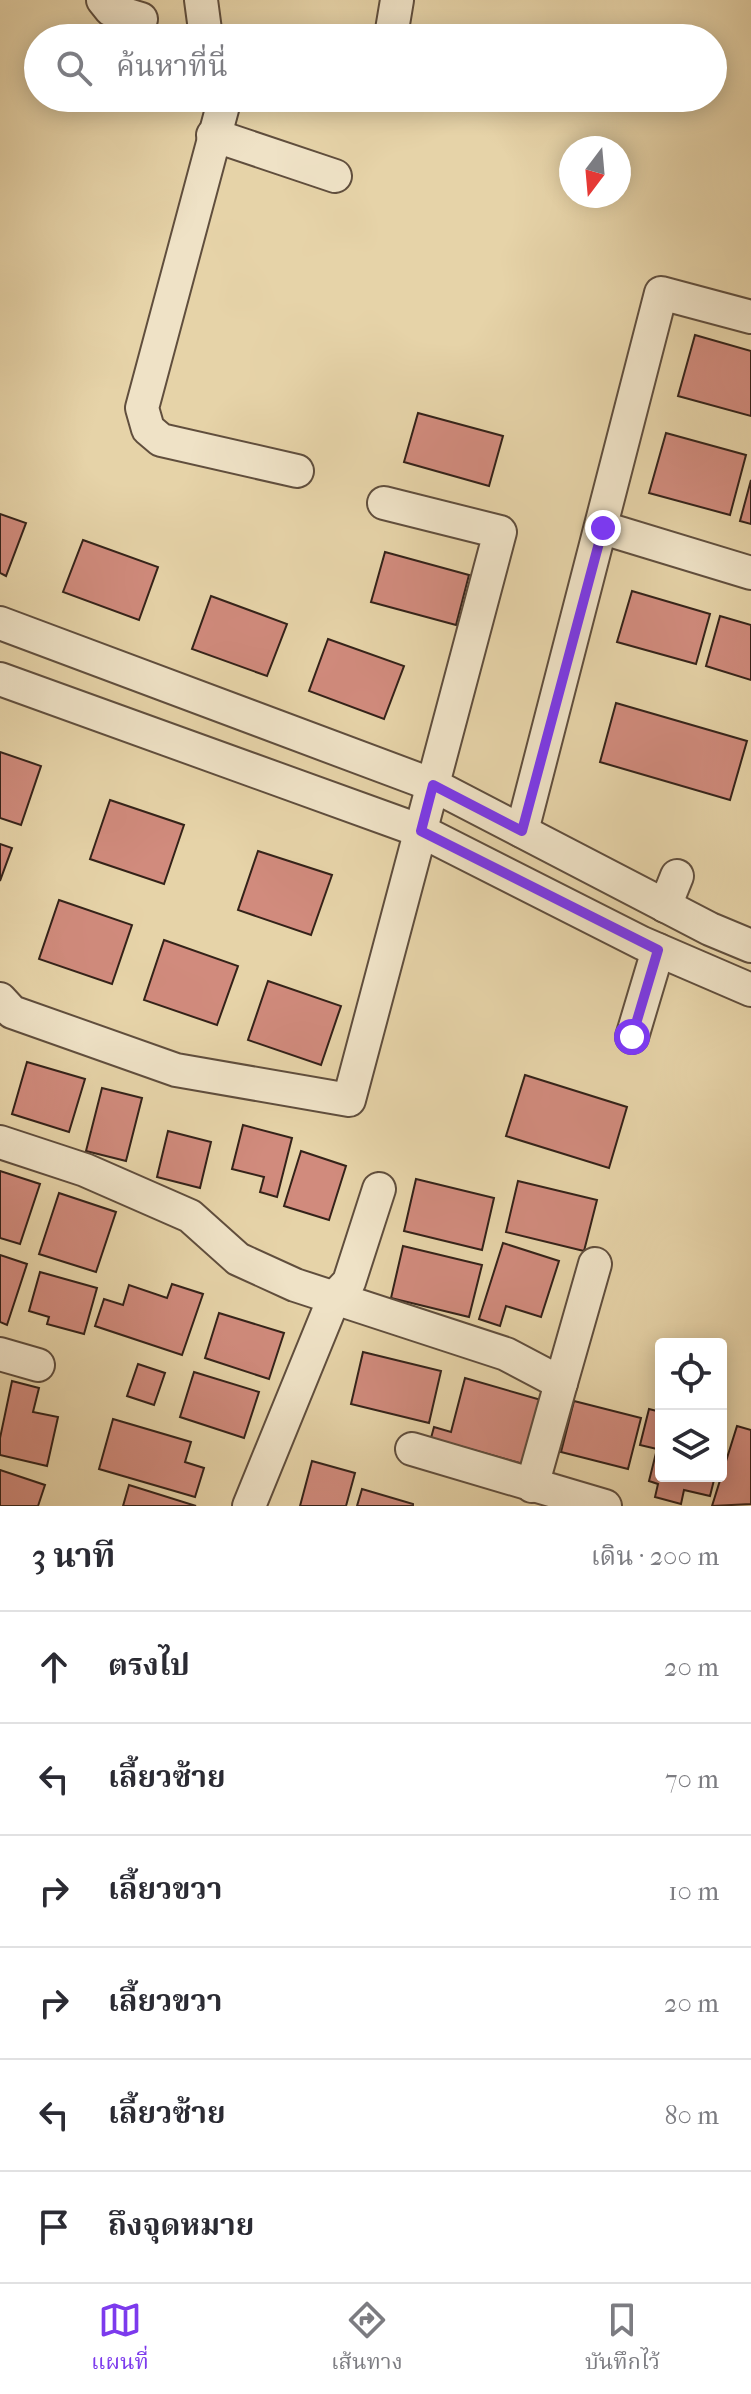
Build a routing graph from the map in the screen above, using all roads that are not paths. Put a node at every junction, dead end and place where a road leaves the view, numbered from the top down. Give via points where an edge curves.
1 (103, 0) edge
2 (201, 0) edge
3 (397, 0) edge
4 (141, 19) dead end
5 (204, 24) edge
6 (393, 24) edge
7 (220, 112) edge
8 (213, 135) junction
9 (335, 176) dead end
10 (751, 317) edge
11 (297, 471) dead end
12 (384, 503) dead end
13 (603, 528) junction
14 (751, 573) edge
15 (0, 623) edge
16 (0, 679) edge
17 (433, 785) junction
18 (421, 831) junction
19 (522, 831) junction
20 (677, 876) dead end
21 (665, 906) junction
22 (751, 946) edge
23 (658, 950) junction
24 (751, 990) edge
25 (0, 999) edge
26 (632, 1037) dead end
27 (0, 1142) edge
28 (379, 1189) dead end
29 (595, 1264) dead end
30 (334, 1298) junction
31 (0, 1354) edge
32 (38, 1365) dead end
33 (561, 1383) junction
34 (412, 1449) dead end
35 (532, 1486) junction
36 (249, 1506) edge
37 (605, 1506) edge

1 - 4 street via 111,10
2 - 5 street
3 - 6 street
7 - 8 street
8 - 9 street
8 - 11 street via 142,408 148,429 161,440
10 - 13 street via 661,293
12 - 17 street via 500,532
13 - 14 street
13 - 19 street
15 - 17 street
16 - 18 street
17 - 18 street
17 - 19 street
18 - 23 street
18 - 25 street via 349,1100 176,1070 12,1012
19 - 21 street
20 - 21 street
21 - 22 street
23 - 24 street
23 - 26 street
27 - 30 street via 85,1170 190,1216 238,1259
28 - 30 street via 349,1282
29 - 33 street
30 - 33 street via 506,1354
30 - 36 street
31 - 32 street
33 - 35 street
34 - 35 street
35 - 37 street

